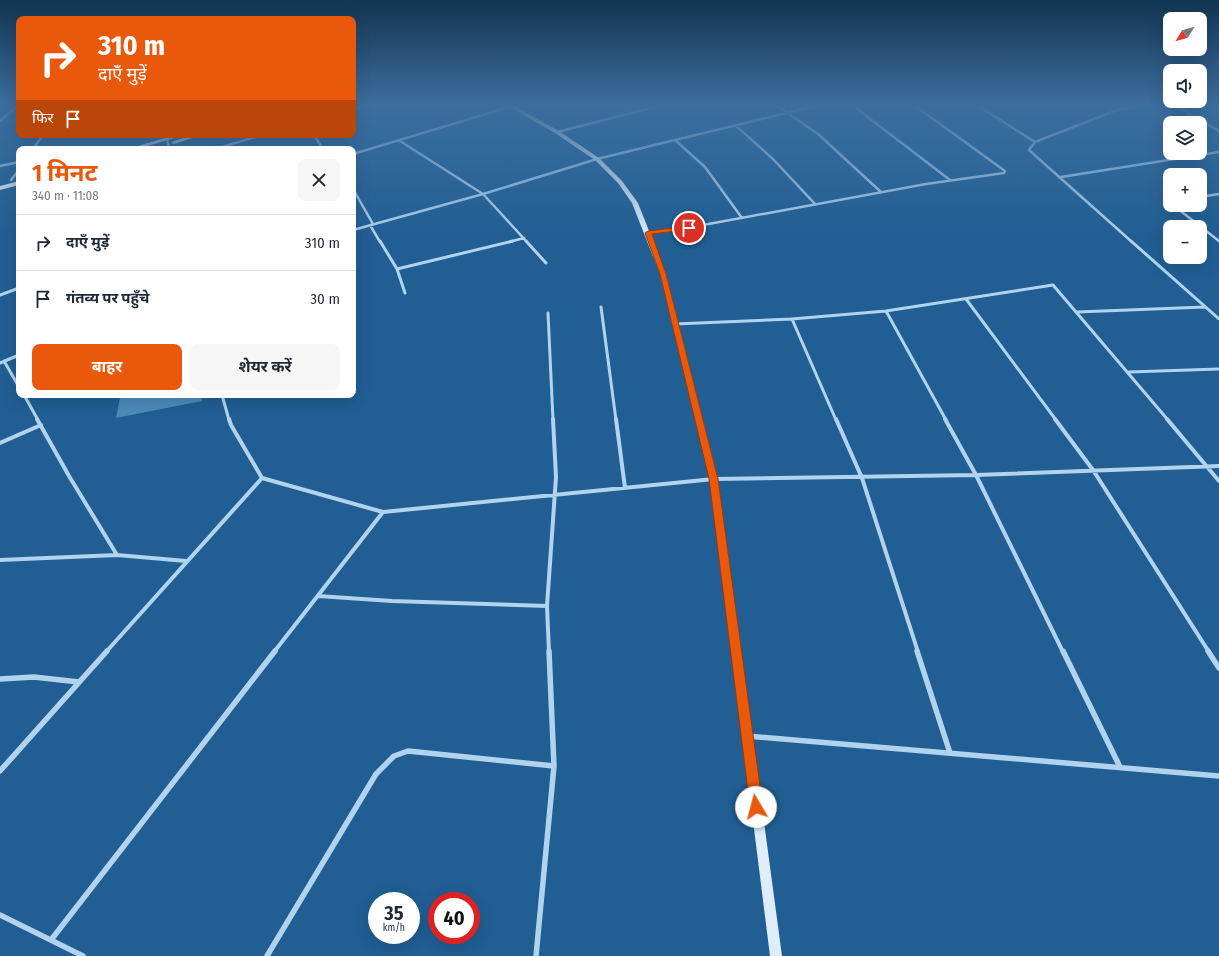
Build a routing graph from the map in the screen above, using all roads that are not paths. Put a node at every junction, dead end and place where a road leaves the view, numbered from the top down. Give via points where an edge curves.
1 (369, 150) edge
2 (413, 150) edge
3 (583, 150) edge
4 (636, 150) edge
5 (686, 150) edge
6 (763, 150) edge
7 (836, 150) edge
8 (910, 150) edge
9 (976, 150) edge
10 (1029, 150) edge
11 (1219, 152) edge
12 (356, 153) edge
13 (597, 159) junction
14 (16, 163) edge
15 (0, 166) edge
16 (16, 174) edge
17 (1061, 178) junction
18 (16, 179) edge
19 (11, 180) junction
20 (950, 180) junction
21 (0, 183) edge
22 (16, 184) edge
23 (0, 188) edge
24 (882, 192) junction
25 (482, 194) junction
26 (1219, 194) edge
27 (356, 195) edge
28 (1207, 196) edge
29 (815, 204) junction
30 (1182, 212) edge
31 (742, 218) junction
32 (372, 224) junction
33 (356, 229) edge
34 (648, 233) junction
35 (524, 238) junction
36 (1219, 241) edge
37 (546, 262) dead end
38 (397, 269) junction
39 (16, 289) edge
40 (405, 293) dead end
41 (0, 295) edge
42 (966, 299) junction
43 (601, 307) dead end
44 (1206, 307) junction
45 (886, 311) junction
46 (1077, 312) junction
47 (548, 313) dead end
48 (792, 319) junction
49 (1219, 319) edge
50 (675, 324) junction
51 (16, 356) edge
52 (2, 362) edge
53 (1219, 368) edge
54 (1129, 372) junction
55 (16, 383) edge
56 (26, 398) edge
57 (223, 398) edge
58 (41, 425) junction
59 (0, 442) edge
60 (1219, 466) edge
61 (1208, 467) junction
62 (1093, 470) junction
63 (976, 475) junction
64 (262, 478) junction
65 (862, 478) junction
66 (714, 479) junction
67 (1219, 481) edge
68 (625, 488) junction
69 (554, 495) junction
70 (383, 512) junction
71 (117, 555) junction
72 (0, 560) edge
73 (186, 561) junction
74 (318, 596) junction
75 (547, 606) junction
76 (1219, 668) edge
77 (0, 679) edge
78 (79, 682) junction
79 (747, 736) junction
80 (950, 753) junction
81 (554, 766) junction
82 (1120, 767) junction
83 (0, 771) edge
84 (1219, 776) edge
85 (0, 915) edge
86 (51, 940) junction
87 (83, 956) edge
88 (267, 956) edge
89 (536, 956) edge
90 (776, 956) edge

1 - 12 street
2 - 25 street
3 - 13 street
4 - 13 street
5 - 31 street via 706,167
6 - 29 street
7 - 24 street
8 - 20 street
9 - 20 street via 1005,171
10 - 17 street
11 - 17 street
13 - 25 street
13 - 34 street via 628,193
14 - 15 street
16 - 19 street
17 - 44 street
18 - 19 main road
19 - 21 main road
20 - 24 street
22 - 23 main road
24 - 29 street
25 - 32 street
25 - 35 street
26 - 28 street
27 - 32 street
29 - 31 street
30 - 36 street
31 - 34 street
32 - 33 street
32 - 38 street
34 - 50 street via 663,274
35 - 37 street
35 - 38 street
38 - 40 street
39 - 41 street
42 - 45 street
42 - 46 street via 1053,285
42 - 62 street
43 - 68 street
44 - 46 street
44 - 49 street
45 - 48 street
45 - 63 street
46 - 54 street
47 - 69 street via 556,476
48 - 50 street
48 - 65 street
50 - 66 street
51 - 52 street
52 - 55 street
53 - 54 street
54 - 61 street
56 - 58 street
57 - 64 street via 231,425
58 - 59 street
58 - 71 street
60 - 61 street
61 - 62 street
61 - 67 street
62 - 63 street
62 - 76 street
63 - 65 street
63 - 82 street
64 - 70 street
64 - 73 street
65 - 66 street
65 - 80 street
66 - 68 street
66 - 79 street
68 - 69 street
69 - 70 street
69 - 75 street
70 - 74 street
71 - 72 street
71 - 73 street
73 - 78 street
74 - 75 street
74 - 86 street
75 - 81 street
77 - 78 street via 34,677
78 - 83 street
79 - 80 street
79 - 90 street
80 - 82 street
81 - 88 street via 408,751 394,756 376,774
81 - 89 street
82 - 84 street
85 - 86 street
86 - 87 street

